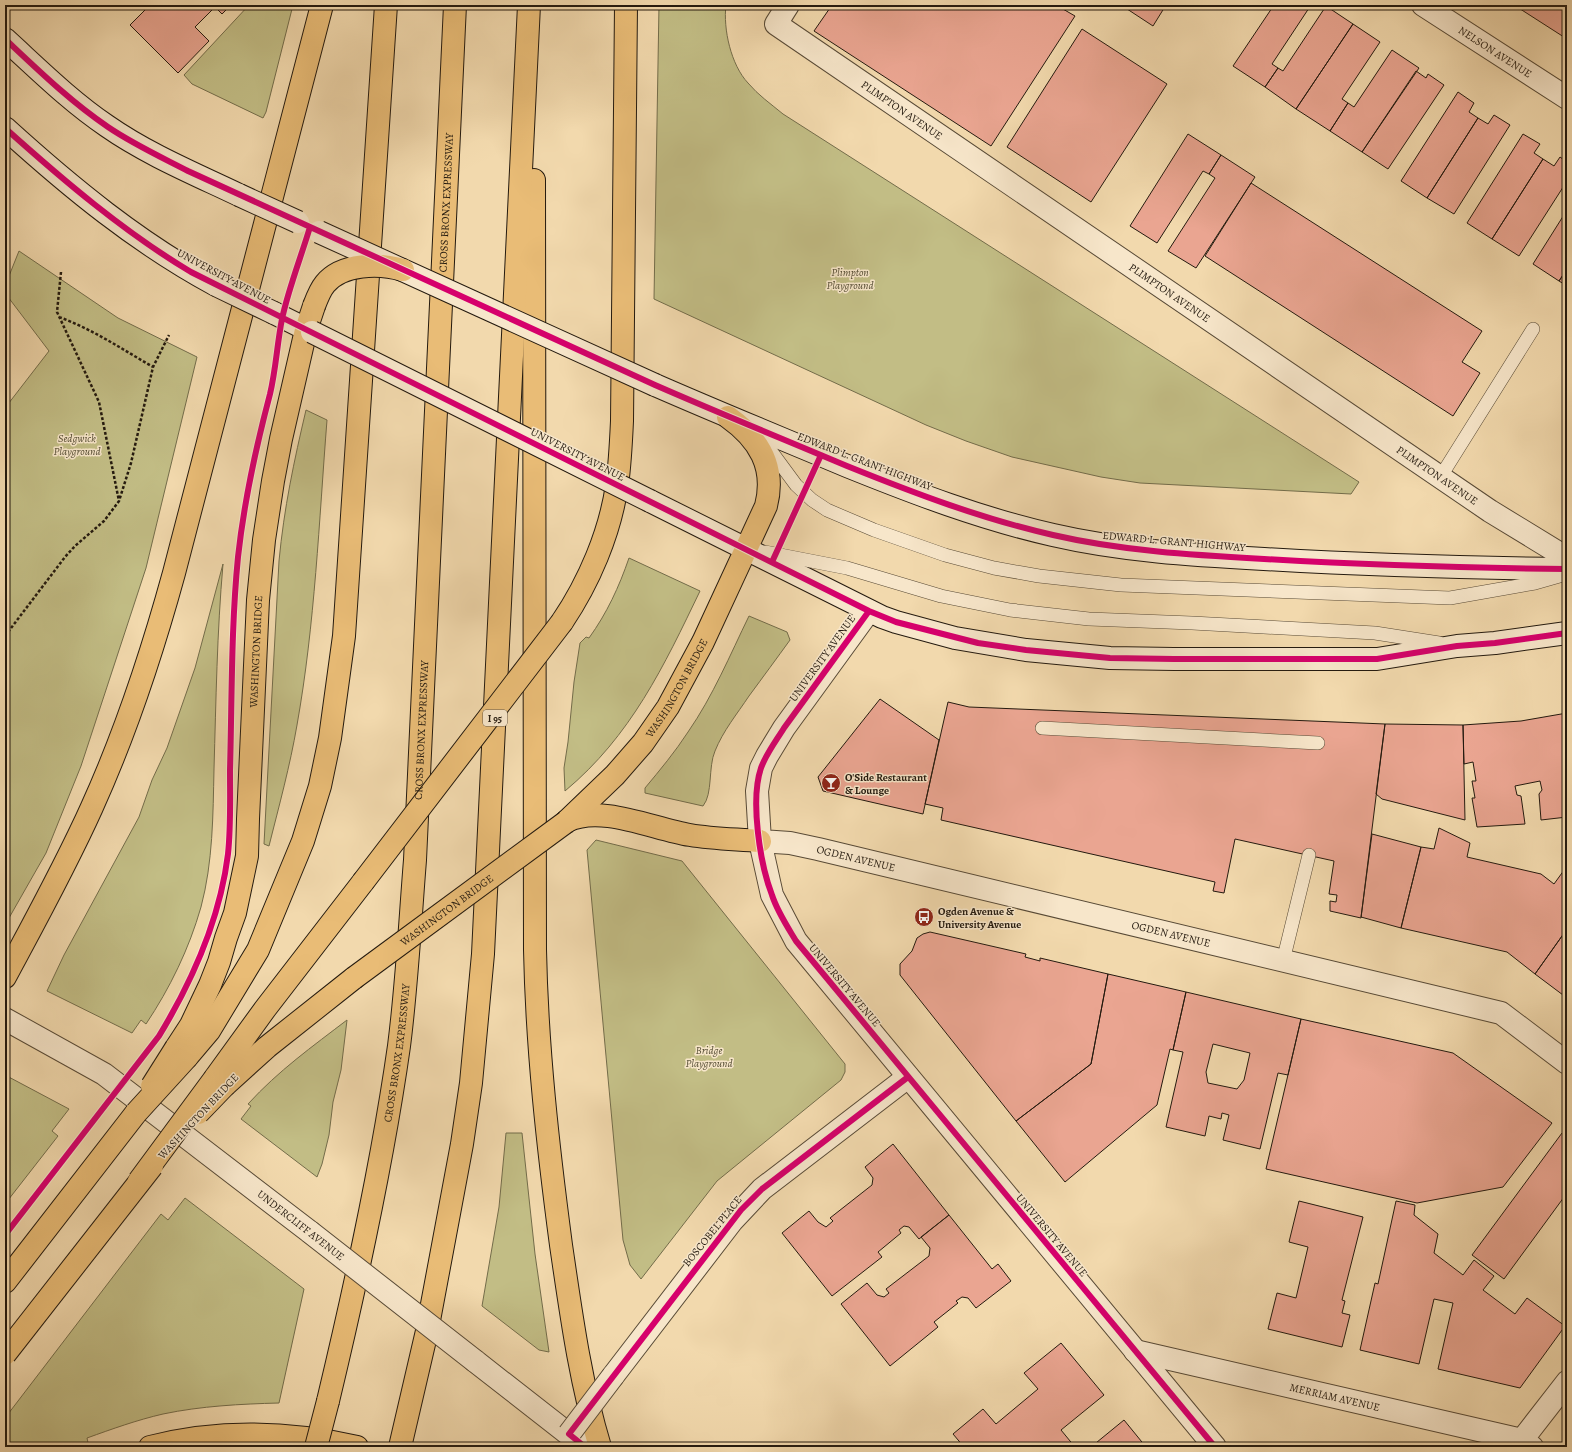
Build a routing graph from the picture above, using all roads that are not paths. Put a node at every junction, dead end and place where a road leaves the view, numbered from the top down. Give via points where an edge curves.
1 (322, 5) edge
2 (386, 5) edge
3 (455, 5) edge
4 (529, 5) edge
5 (534, 5) edge
6 (626, 5) edge
7 (788, 5) edge
8 (1423, 5) edge
9 (5, 40) edge
10 (1567, 98) edge
11 (5, 128) edge
12 (404, 270) junction
13 (1533, 328) dead end
14 (309, 331) junction
15 (728, 417) junction
16 (1441, 476) junction
17 (746, 549) junction
18 (1567, 558) edge
19 (1567, 569) edge
20 (1567, 574) edge
21 (869, 611) junction
22 (1567, 633) edge
23 (1457, 646) junction
24 (1042, 728) dead end
25 (1318, 743) dead end
26 (566, 822) junction
27 (760, 841) junction
28 (1309, 855) dead end
29 (1283, 961) junction
30 (5, 977) edge
31 (5, 1019) edge
32 (182, 1053) junction
33 (1567, 1063) edge
34 (908, 1077) junction
35 (139, 1181) junction
36 (5, 1282) edge
37 (1135, 1351) junction
38 (5, 1354) edge
39 (1567, 1382) edge
40 (577, 1440) edge
41 (1523, 1445) edge
42 (150, 1447) edge
43 (316, 1447) edge
44 (357, 1447) edge
45 (400, 1447) edge
46 (600, 1447) edge
47 (1215, 1447) edge

1 - 30 main road via 157,633 125,726 92,807 56,882
2 - 32 main road via 344,636 330,738 320,786 303,841 267,931 209,1031
3 - 43 main road, CROSS BRONX EXPRESSWAY, bridge via 416,852 405,983 390,1105 363,1249
4 - 45 main road, I 95 via 478,1022 471,1083 451,1204 427,1331
5 - 46 main road via 536,994 545,1121 572,1324
6 - 35 main road, bridge via 622,421 614,501 590,573 562,622 261,1015
7 - 16 street, PLIMPTON AVENUE via 776,24
8 - 10 street, NELSON AVENUE
9 - 12 street, bridge via 108,127 154,154
11 - 14 street, UNIVERSITY AVENUE, bridge via 90,200 171,260
12 - 14 main road, WASHINGTON BRIDGE, bridge via 371,265 342,272 330,279 324,284 314,306
12 - 15 street, bridge
13 - 16 lane
14 - 17 street, UNIVERSITY AVENUE, bridge
14 - 32 main road, WASHINGTON BRIDGE via 274,474 264,540 258,600 246,863 235,913 220,962 191,1026
15 - 17 main road, WASHINGTON BRIDGE via 747,432 756,444 770,482 766,506
15 - 19 street, EDWARD L. GRANT HIGHWAY via 870,475 957,507 1017,526 1081,541 1167,553 1312,562
15 - 20 lane via 763,440 796,485 819,505 896,538 994,568 1120,585 1450,598 1535,583
16 - 18 street, PLIMPTON AVENUE via 1490,511
17 - 21 street, UNIVERSITY AVENUE
17 - 23 lane via 847,568 941,596 1010,610 1089,619 1374,633
17 - 26 main road, WASHINGTON BRIDGE via 692,664 668,707 624,764
21 - 23 street via 896,622 978,642 1026,650 1110,658 1376,659
21 - 27 street, UNIVERSITY AVENUE via 784,728 761,768 757,792
22 - 23 street
24 - 25 lane
26 - 27 main road via 582,816 602,815 694,836
26 - 35 main road, WASHINGTON BRIDGE, bridge via 354,978 267,1046 207,1102
27 - 29 street, OGDEN AVENUE via 818,848
27 - 34 street, UNIVERSITY AVENUE via 772,895 796,941
28 - 29 lane
29 - 33 street, OGDEN AVENUE via 1501,1013
31 - 40 street, UNDERCLIFF AVENUE, bridge via 115,1082
32 - 36 main road, bridge
34 - 37 street, UNIVERSITY AVENUE
34 - 40 street, BOSCOBEL PLACE, bridge via 751,1199 613,1376
35 - 38 main road, WASHINGTON BRIDGE, bridge
37 - 41 street, MERRIAM AVENUE
37 - 47 street, UNIVERSITY AVENUE
39 - 41 street
42 - 44 main road via 197,1437 258,1434 322,1439

